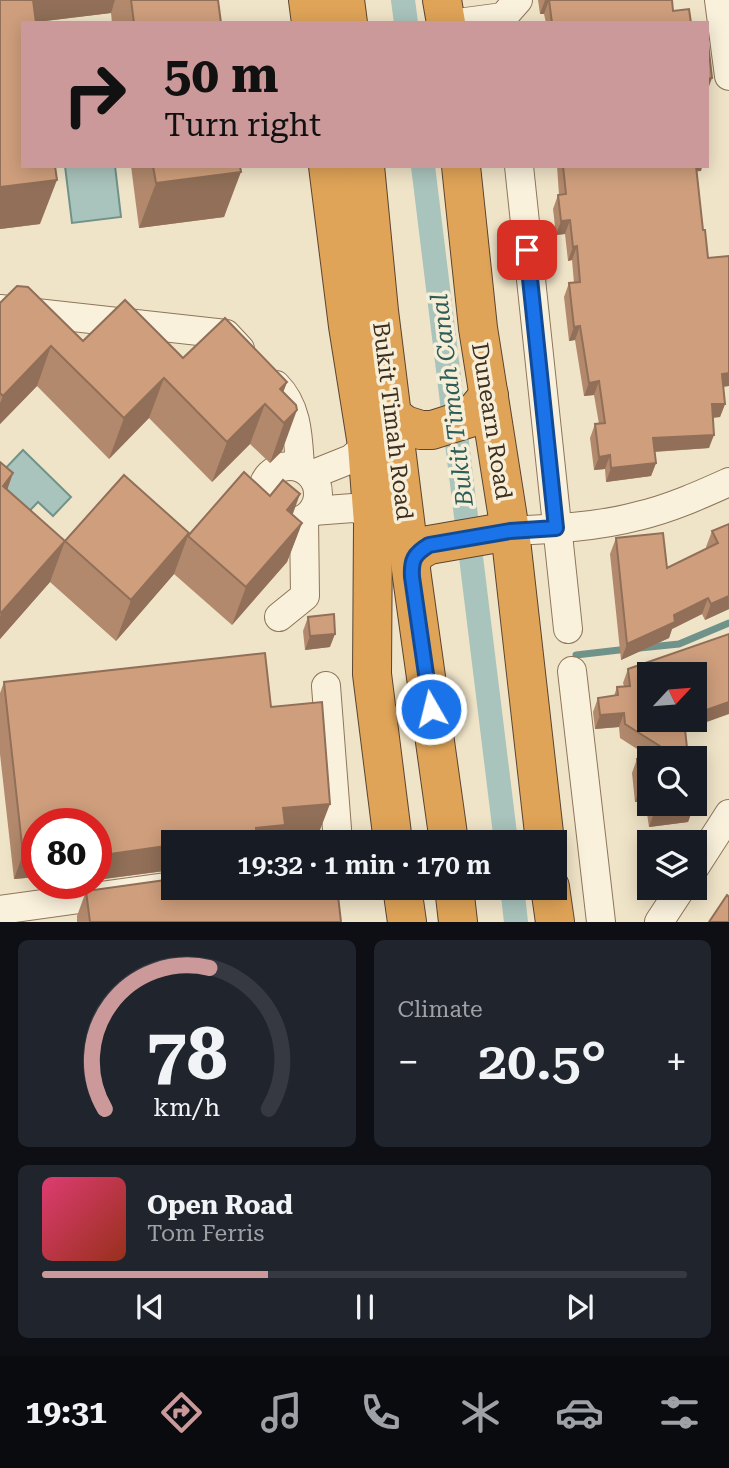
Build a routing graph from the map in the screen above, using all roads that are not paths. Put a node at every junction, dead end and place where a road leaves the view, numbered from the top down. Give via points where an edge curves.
1 (308, 0) edge
2 (345, 0) edge
3 (443, 0) edge
4 (719, 0) edge
5 (506, 10) edge
6 (311, 21) edge
7 (348, 21) edge
8 (446, 21) edge
9 (465, 21) edge
10 (729, 76) edge
11 (328, 168) edge
12 (365, 168) edge
13 (461, 168) edge
14 (519, 168) edge
15 (0, 309) edge
16 (489, 395) junction
17 (392, 415) junction
18 (366, 445) junction
19 (305, 471) junction
20 (729, 482) edge
21 (308, 515) junction
22 (373, 523) junction
23 (556, 528) junction
24 (510, 531) junction
25 (411, 561) junction
26 (279, 617) dead end
27 (568, 629) dead end
28 (572, 671) dead end
29 (326, 686) dead end
30 (729, 814) edge
31 (337, 830) edge
32 (392, 830) edge
33 (447, 830) edge
34 (544, 830) edge
35 (707, 848) edge
36 (161, 888) edge
37 (455, 900) edge
38 (552, 900) edge
39 (673, 900) edge
40 (0, 903) edge
41 (0, 909) edge
42 (458, 922) edge
43 (555, 922) edge
44 (601, 922) edge
45 (659, 922) edge

1 - 6 highway
2 - 7 highway
3 - 8 highway
4 - 10 street
5 - 9 street
11 - 18 highway
12 - 17 highway, Bukit Timah Road
13 - 16 highway, Dunearn Road
14 - 23 street
15 - 19 street via 226,334 287,396
16 - 17 highway via 470,418 432,430 405,425
16 - 24 highway, Dunearn Road
17 - 25 highway, Bukit Timah Road
18 - 19 street via 351,458
18 - 22 highway
19 - 21 street via 317,486 318,499
19 - 21 street via 286,464 267,478 262,489 263,502 279,521 291,523
20 - 23 street via 638,516
21 - 22 street via 353,508 362,510
21 - 26 street via 305,596
22 - 32 highway via 372,674
23 - 24 street
23 - 27 street
24 - 25 highway via 429,545
24 - 34 highway, Dunearn Road
25 - 33 highway, Bukit Timah Road
28 - 44 street
29 - 31 street
30 - 35 street
36 - 41 street
37 - 42 highway
38 - 43 highway
39 - 45 street
40 - 41 street

